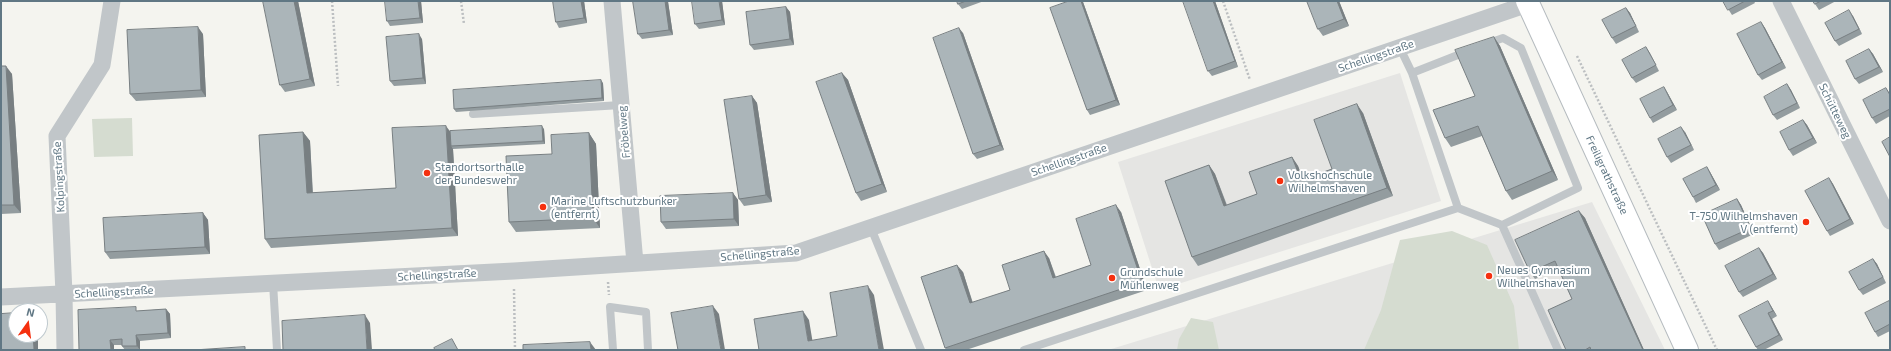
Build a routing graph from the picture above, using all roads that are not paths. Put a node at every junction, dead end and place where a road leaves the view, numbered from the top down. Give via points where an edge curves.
1 (112, 1) edge
2 (612, 1) edge
3 (1781, 1) edge
4 (1527, 3) edge
5 (1400, 48) junction
6 (1412, 73) junction
7 (621, 105) junction
8 (473, 114) dead end
9 (1458, 208) junction
10 (1890, 221) edge
11 (1502, 225) junction
12 (871, 228) junction
13 (635, 263) junction
14 (273, 283) junction
15 (64, 294) junction
16 (1, 297) edge
17 (65, 350) edge
18 (277, 350) edge
19 (613, 350) edge
20 (648, 350) edge
21 (921, 350) edge
22 (1024, 350) edge
23 (1558, 350) edge
24 (1688, 350) edge

1 - 15 street, Kolpingstraße via 102,65 57,136
2 - 7 street, Fröbelweg
3 - 10 street, Schütteweg
4 - 5 street, Schellingstraße
4 - 24 street, Freiligrathstraße
5 - 6 lane
5 - 12 street, Schellingstraße
6 - 9 lane
6 - 11 lane via 1503,38 1521,48 1578,188
7 - 8 lane
7 - 13 street, Fröbelweg
9 - 11 lane
9 - 22 lane
11 - 23 lane
12 - 13 street, Schellingstraße via 796,253
12 - 21 lane
13 - 14 street, Schellingstraße
14 - 15 street, Schellingstraße
14 - 18 lane
15 - 16 street, Schellingstraße
15 - 17 street, Kolpingstraße
19 - 20 lane via 610,307 646,312

